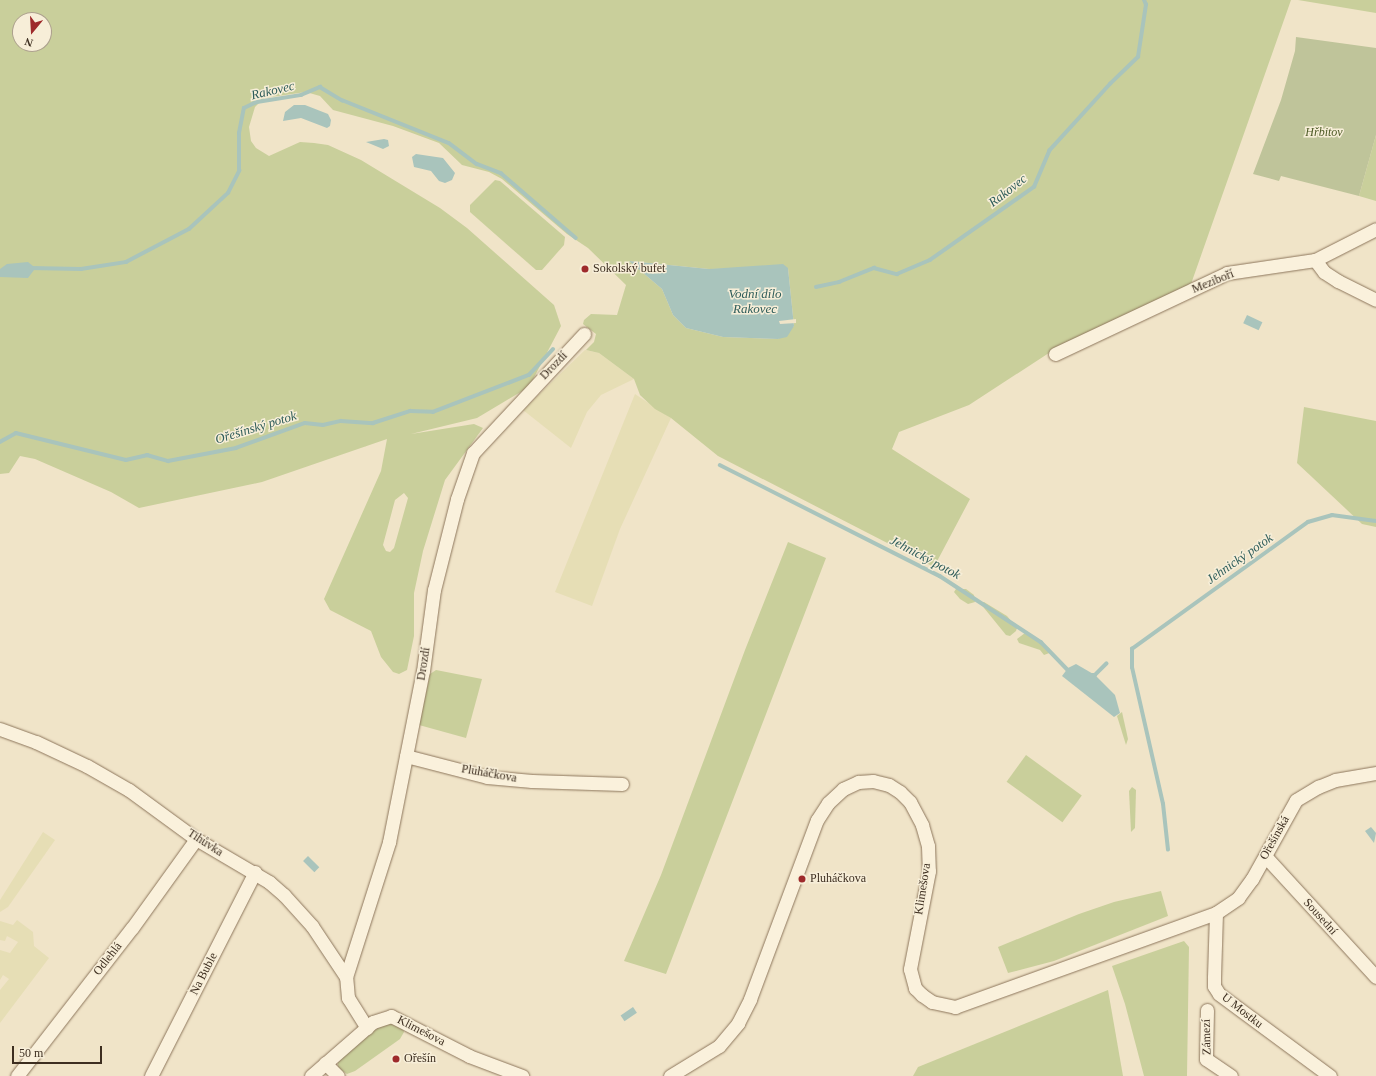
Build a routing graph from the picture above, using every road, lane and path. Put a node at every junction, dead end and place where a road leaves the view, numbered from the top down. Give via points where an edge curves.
1 (1376, 229) edge
2 (1315, 260) junction
3 (1376, 300) edge
4 (584, 334) dead end
5 (1055, 354) dead end
6 (0, 730) edge
7 (406, 756) junction
8 (1376, 773) edge
9 (622, 784) dead end
10 (196, 839) junction
11 (1265, 856) junction
12 (255, 872) junction
13 (1216, 913) junction
14 (1188, 924) joint
15 (346, 977) junction
16 (1376, 977) edge
17 (1207, 1010) dead end
18 (367, 1028) junction
19 (325, 1063) junction
20 (17, 1076) edge
21 (151, 1076) edge
22 (311, 1076) edge
23 (338, 1076) edge
24 (522, 1076) edge
25 (670, 1076) edge
26 (1231, 1076) edge
27 (1330, 1076) edge

1 - 2 street, Meziboří
2 - 3 street via 1324,272
2 - 5 street, Meziboří via 1227,273
4 - 7 street, Drozdí via 473,453 457,499 434,590 423,671
6 - 10 street, Tihůvka via 36,742 87,766 129,790
7 - 9 street, Pluháčkova via 487,777
7 - 15 street, Drozdí via 389,842
8 - 11 street, Ořešínská via 1335,780 1296,800
10 - 12 street, Tihůvka
10 - 20 street, Odlehlá via 132,928
11 - 13 street, Ořešínská via 1238,898
11 - 16 street, Sousední
12 - 15 street, Tihůvka via 284,894
12 - 21 street, Na Buble
13 - 14 street, Ořešínská
13 - 27 street, U Mostku via 1214,978 1219,994
14 - 25 street, Klimešova via 1102,952 955,1007 932,1002 915,988 910,969 928,872 928,846 922,825 910,802 900,792 878,782 858,782 843,789 828,803 817,820 750,999 738,1023 719,1046
15 - 18 street, Drozdí via 348,998
17 - 26 street, Zámezí via 1206,1059
18 - 19 street, Klimešova
18 - 24 street, Klimešova via 382,1017 397,1017 469,1056
19 - 22 street, Klimešova
19 - 23 street

